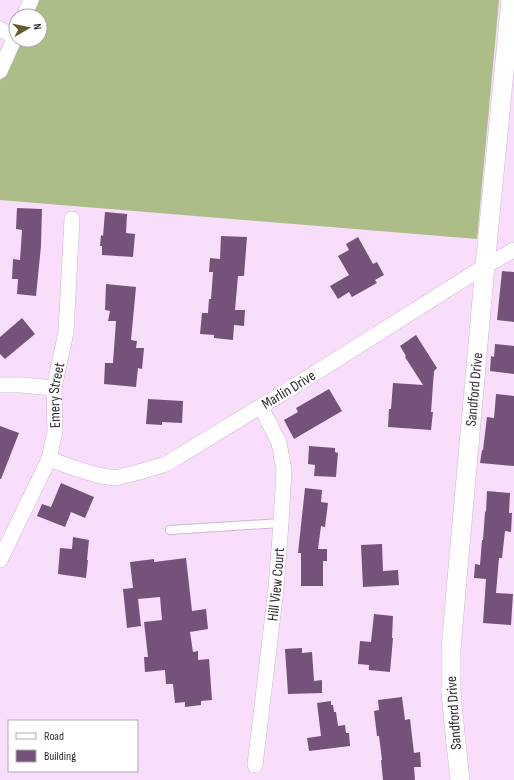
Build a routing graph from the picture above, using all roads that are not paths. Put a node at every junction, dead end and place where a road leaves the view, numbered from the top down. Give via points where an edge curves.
1 (511, 0) edge
2 (11, 48) edge
3 (0, 72) edge
4 (72, 219) dead end
5 (514, 250) edge
6 (484, 266) junction
7 (0, 385) edge
8 (54, 388) junction
9 (261, 407) junction
10 (49, 460) junction
11 (281, 523) junction
12 (170, 530) dead end
13 (0, 560) edge
14 (255, 765) dead end
15 (460, 780) edge

1 - 6 street, Sandford Drive
2 - 3 street
4 - 8 street, Emery Street via 66,332
5 - 6 street, Marlin Drive
6 - 9 street, Marlin Drive
6 - 15 street, Sandford Drive via 452,649 451,692
7 - 8 street
8 - 10 street, Emery Street via 56,431
9 - 10 street, Marlin Drive via 166,464 139,472 115,478
9 - 11 street, Hill View Court via 279,443 284,470
10 - 13 street, Emery Street
11 - 12 lane
11 - 14 street, Hill View Court via 276,589

